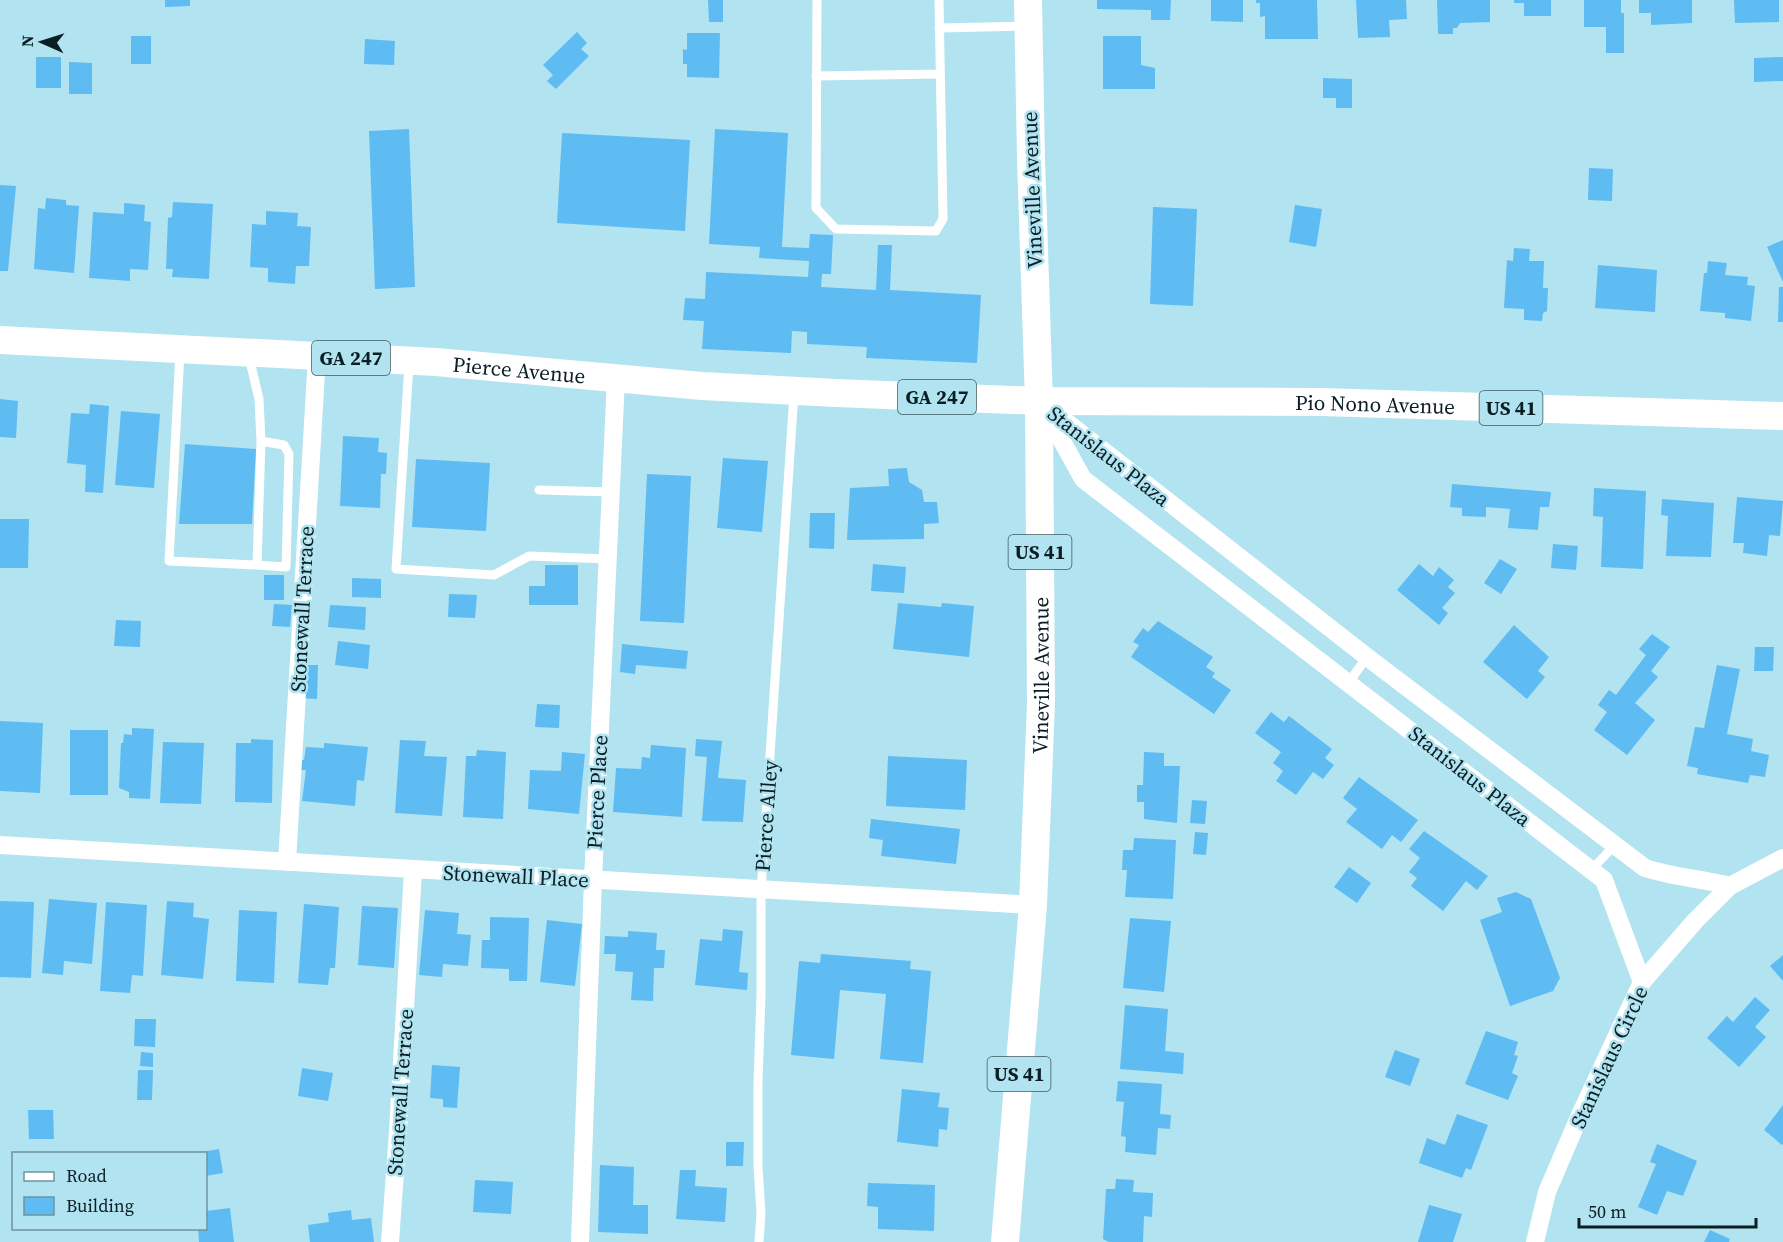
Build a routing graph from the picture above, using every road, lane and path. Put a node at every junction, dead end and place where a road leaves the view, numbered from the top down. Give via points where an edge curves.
1 (817, 0) edge
2 (939, 0) edge
3 (1028, 13) edge
4 (939, 28) junction
5 (940, 74) junction
6 (816, 76) junction
7 (0, 340) edge
8 (181, 349) junction
9 (248, 352) junction
10 (317, 356) junction
11 (409, 361) junction
12 (616, 378) junction
13 (794, 390) junction
14 (1039, 401) junction
15 (1783, 416) edge
16 (261, 441) junction
17 (539, 490) dead end
18 (611, 492) junction
19 (608, 559) junction
20 (256, 566) junction
21 (1367, 657) junction
22 (1349, 682) junction
23 (0, 845) edge
24 (1614, 846) junction
25 (1783, 858) edge
26 (287, 862) junction
27 (413, 870) junction
28 (1592, 870) junction
29 (593, 880) junction
30 (1730, 886) junction
31 (761, 891) junction
32 (1033, 905) junction
33 (1642, 982) junction
34 (390, 1242) edge
35 (580, 1242) edge
36 (759, 1242) edge
37 (1005, 1242) edge
38 (1535, 1242) edge

1 - 6 lane
2 - 4 lane
3 - 4 lane
3 - 14 main road, Vineville Avenue
4 - 5 lane
5 - 6 lane
5 - 6 lane via 943,219 936,231 837,229 816,208
7 - 8 main road, Pierce Avenue / GA 247
8 - 9 main road, Pierce Avenue / GA 247
8 - 20 lane via 170,561
9 - 10 main road, Pierce Avenue / GA 247
9 - 16 lane via 259,399
10 - 11 main road, Pierce Avenue / GA 247
10 - 26 street, Stonewall Terrace
11 - 12 main road, Pierce Avenue / GA 247
11 - 19 lane via 396,569 494,575 529,556
12 - 13 main road, Pierce Avenue / GA 247
12 - 18 street, Pierce Place
13 - 14 main road, Pierce Avenue / GA 247
13 - 31 lane, Pierce Alley
14 - 15 main road, Pio Nono Avenue / US 41 via 1322,402
14 - 21 street, Stanislaus Plaza
14 - 22 street, Stanislaus Plaza via 1083,479
14 - 32 main road, Vineville Avenue / US 41 via 1041,703
16 - 20 lane
16 - 20 lane via 284,445 289,454 286,567
17 - 18 lane
18 - 19 street, Pierce Place
19 - 29 street, Pierce Place
21 - 22 lane
21 - 24 street, Stanislaus Plaza
22 - 28 street, Stanislaus Plaza
23 - 26 street, Stonewall Place
24 - 28 lane
24 - 30 street, Stanislaus Plaza via 1645,868 1662,874
25 - 30 street, Stanislaus Circle
26 - 27 street, Stonewall Place
27 - 29 street, Stonewall Place
27 - 34 street, Stonewall Terrace
28 - 33 street, Stanislaus Plaza via 1604,880
29 - 31 street, Stonewall Place
29 - 35 street, Pierce Place
30 - 33 street, Stanislaus Circle
31 - 32 street, Stonewall Place
31 - 36 lane, Pierce Alley
32 - 37 main road, Vineville Avenue / US 41
33 - 38 street, Stanislaus Circle via 1547,1192

